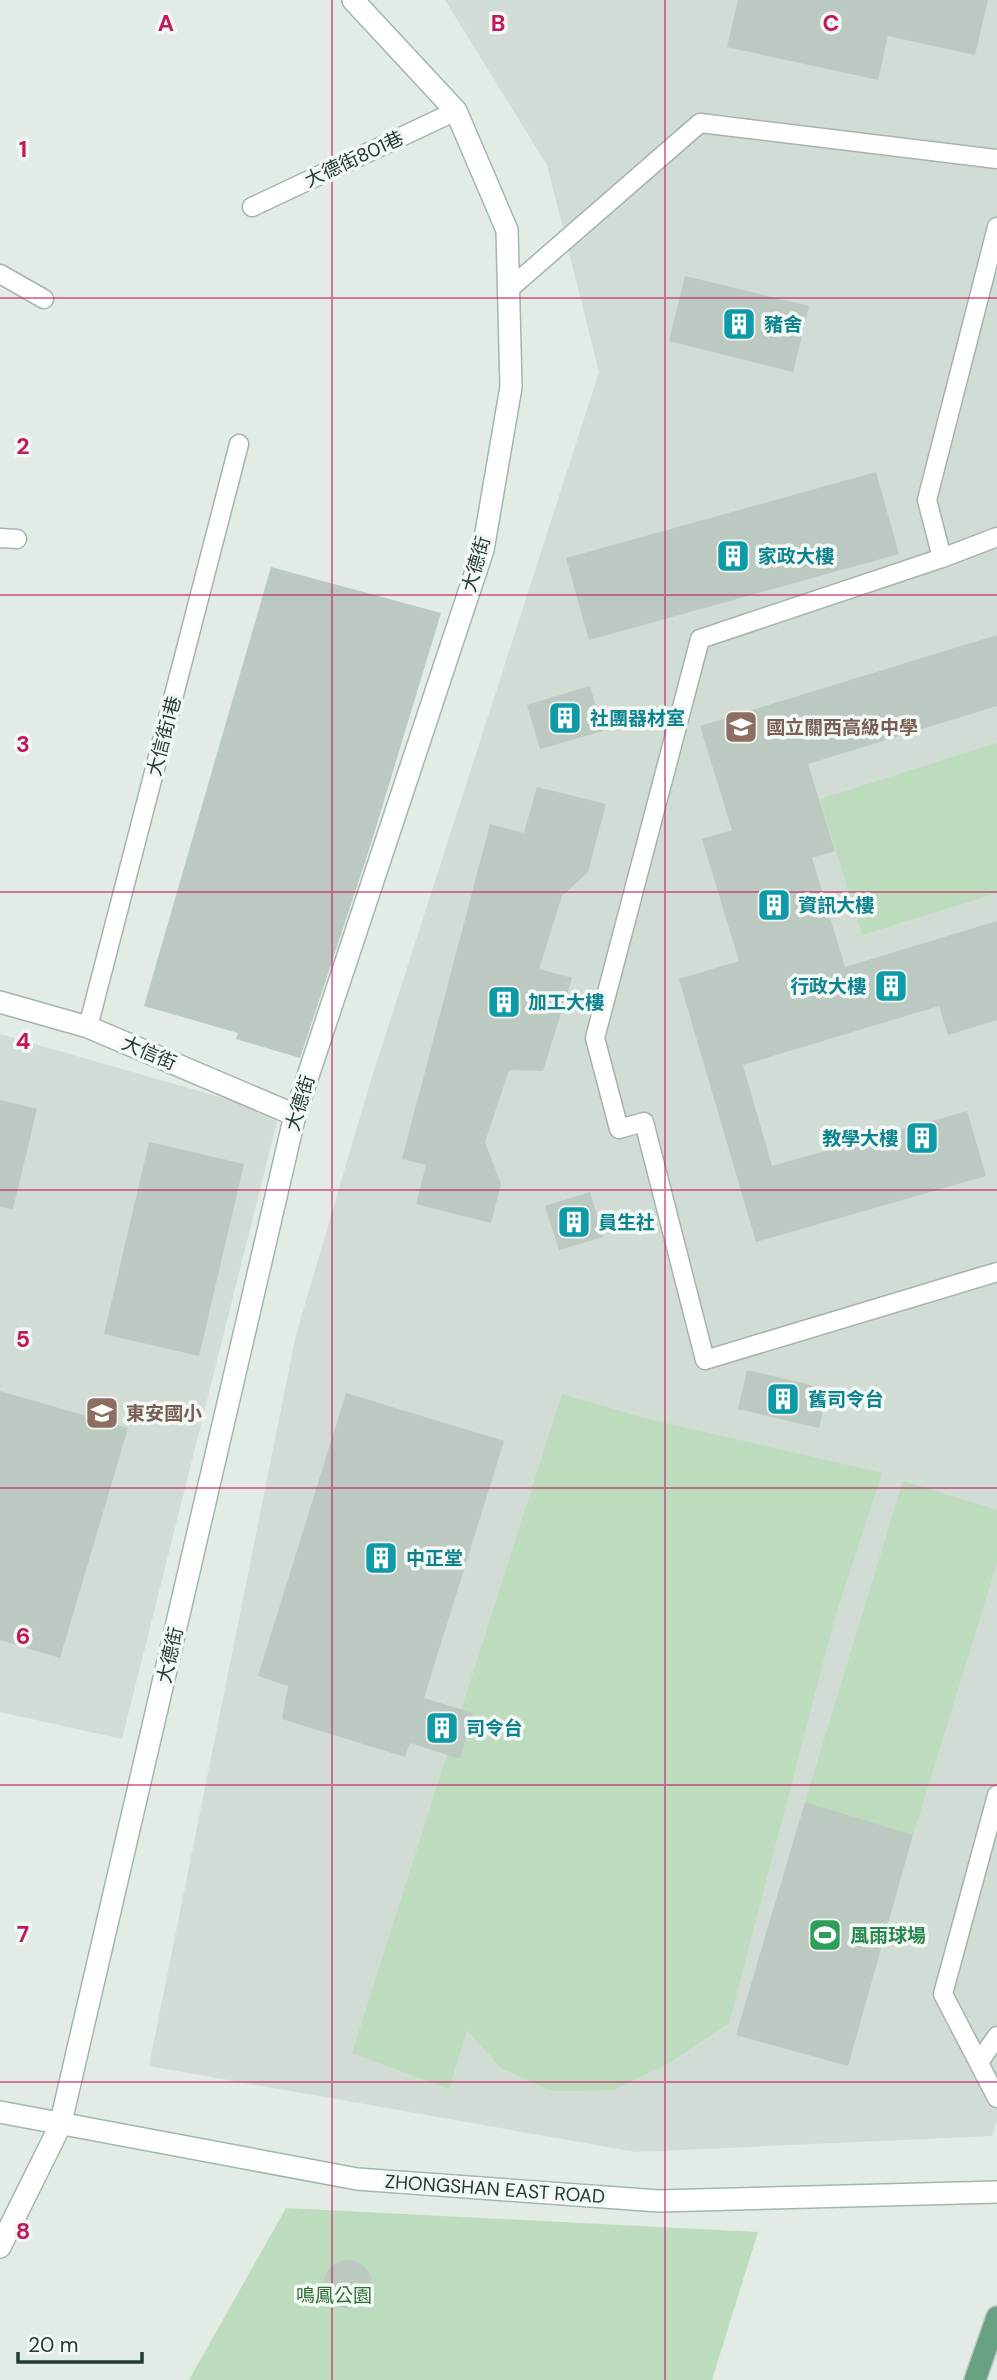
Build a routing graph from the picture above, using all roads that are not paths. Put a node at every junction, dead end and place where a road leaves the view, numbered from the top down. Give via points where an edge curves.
1 (353, 0) edge
2 (456, 111) junction
3 (997, 159) edge
4 (252, 207) dead end
5 (997, 228) edge
6 (0, 274) edge
7 (508, 290) junction
8 (44, 299) dead end
9 (239, 444) dead end
10 (997, 537) edge
11 (942, 558) junction
12 (0, 1002) edge
13 (88, 1027) junction
14 (295, 1115) junction
15 (997, 1272) edge
16 (997, 1795) edge
17 (997, 2036) edge
18 (980, 2061) junction
19 (997, 2098) edge
20 (0, 2112) edge
21 (60, 2126) junction
22 (997, 2192) edge
23 (0, 2247) edge
24 (997, 2317) edge
25 (975, 2380) edge

1 - 2 street, 大德街
2 - 4 lane, 大德街801巷
2 - 7 street, 大德街 via 507,230
3 - 7 lane via 700,123
5 - 11 lane via 927,500
6 - 8 lane
7 - 14 street, 大德街 via 511,387 483,550
9 - 13 lane, 大信街1巷
10 - 11 lane
11 - 15 lane via 700,639 595,1038 619,1129 644,1122 705,1360
12 - 13 street, 大信街
13 - 14 street, 大信街
14 - 21 street, 大德街
16 - 18 lane via 943,1994
17 - 18 lane
18 - 19 lane
20 - 21 street, ZHONGSHAN EAST ROAD
21 - 22 street, ZHONGSHAN EAST ROAD via 357,2179 659,2201
21 - 23 street, 大德街
24 - 25 main road

